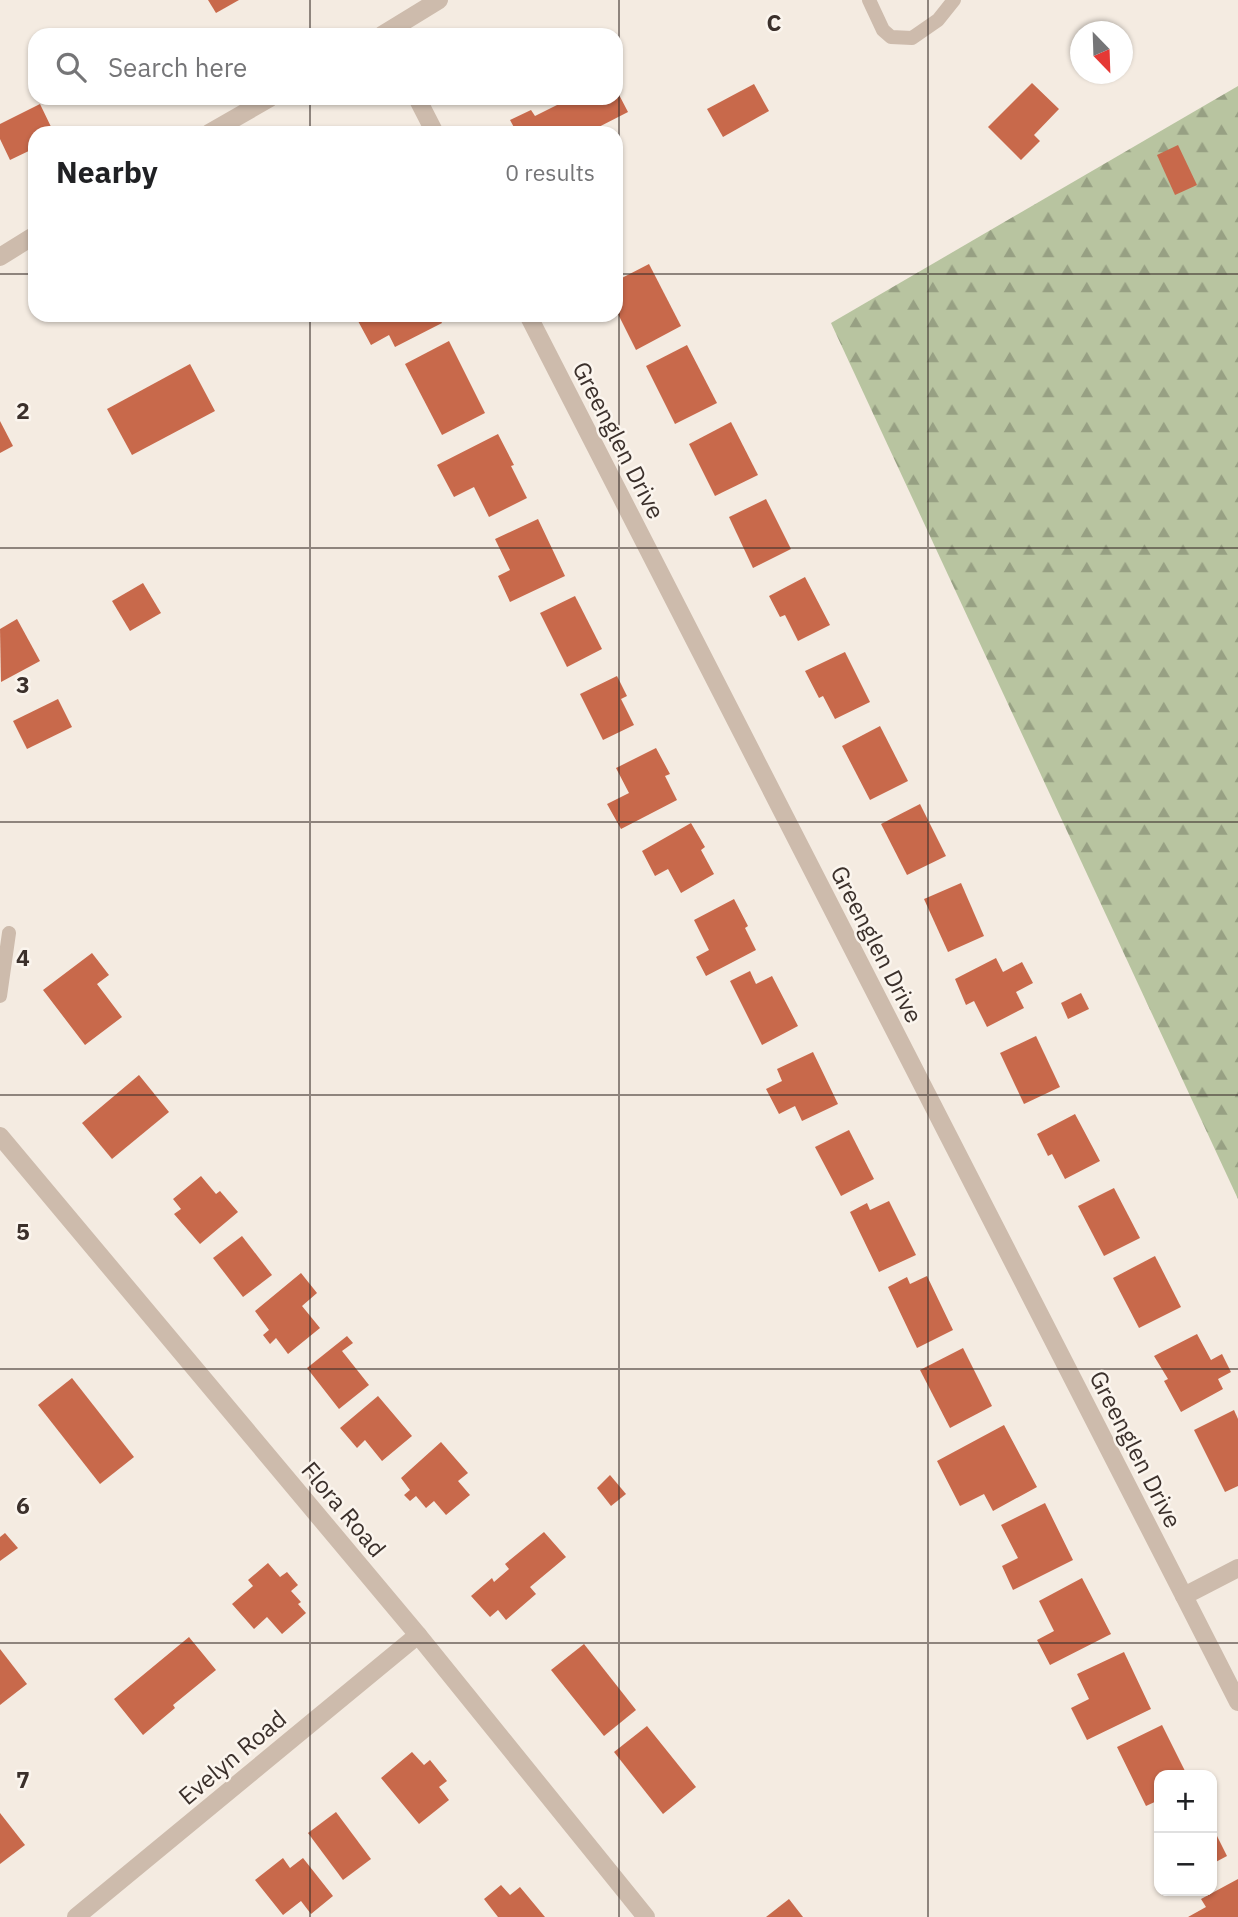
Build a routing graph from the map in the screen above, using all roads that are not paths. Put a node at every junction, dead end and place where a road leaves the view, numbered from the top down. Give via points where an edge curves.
1 (439, 0) edge
2 (869, 0) edge
3 (954, 0) edge
4 (394, 28) edge
5 (258, 105) edge
6 (421, 105) edge
7 (220, 126) edge
8 (431, 126) edge
9 (28, 239) edge
10 (0, 257) edge
11 (532, 322) edge
12 (9, 933) dead end
13 (0, 996) edge
14 (0, 1136) edge
15 (1238, 1568) edge
16 (1184, 1596) junction
17 (418, 1635) junction
18 (1238, 1702) edge
19 (76, 1917) edge
20 (646, 1917) edge

1 - 4 street
2 - 3 lane via 891,37 912,37 938,20
5 - 7 street
6 - 8 street
9 - 10 street
11 - 16 street, Greenglen Drive
12 - 13 lane
14 - 17 street, Flora Road
15 - 16 street
16 - 18 street, Greenglen Drive
17 - 19 street, Evelyn Road
17 - 20 street, Flora Road

